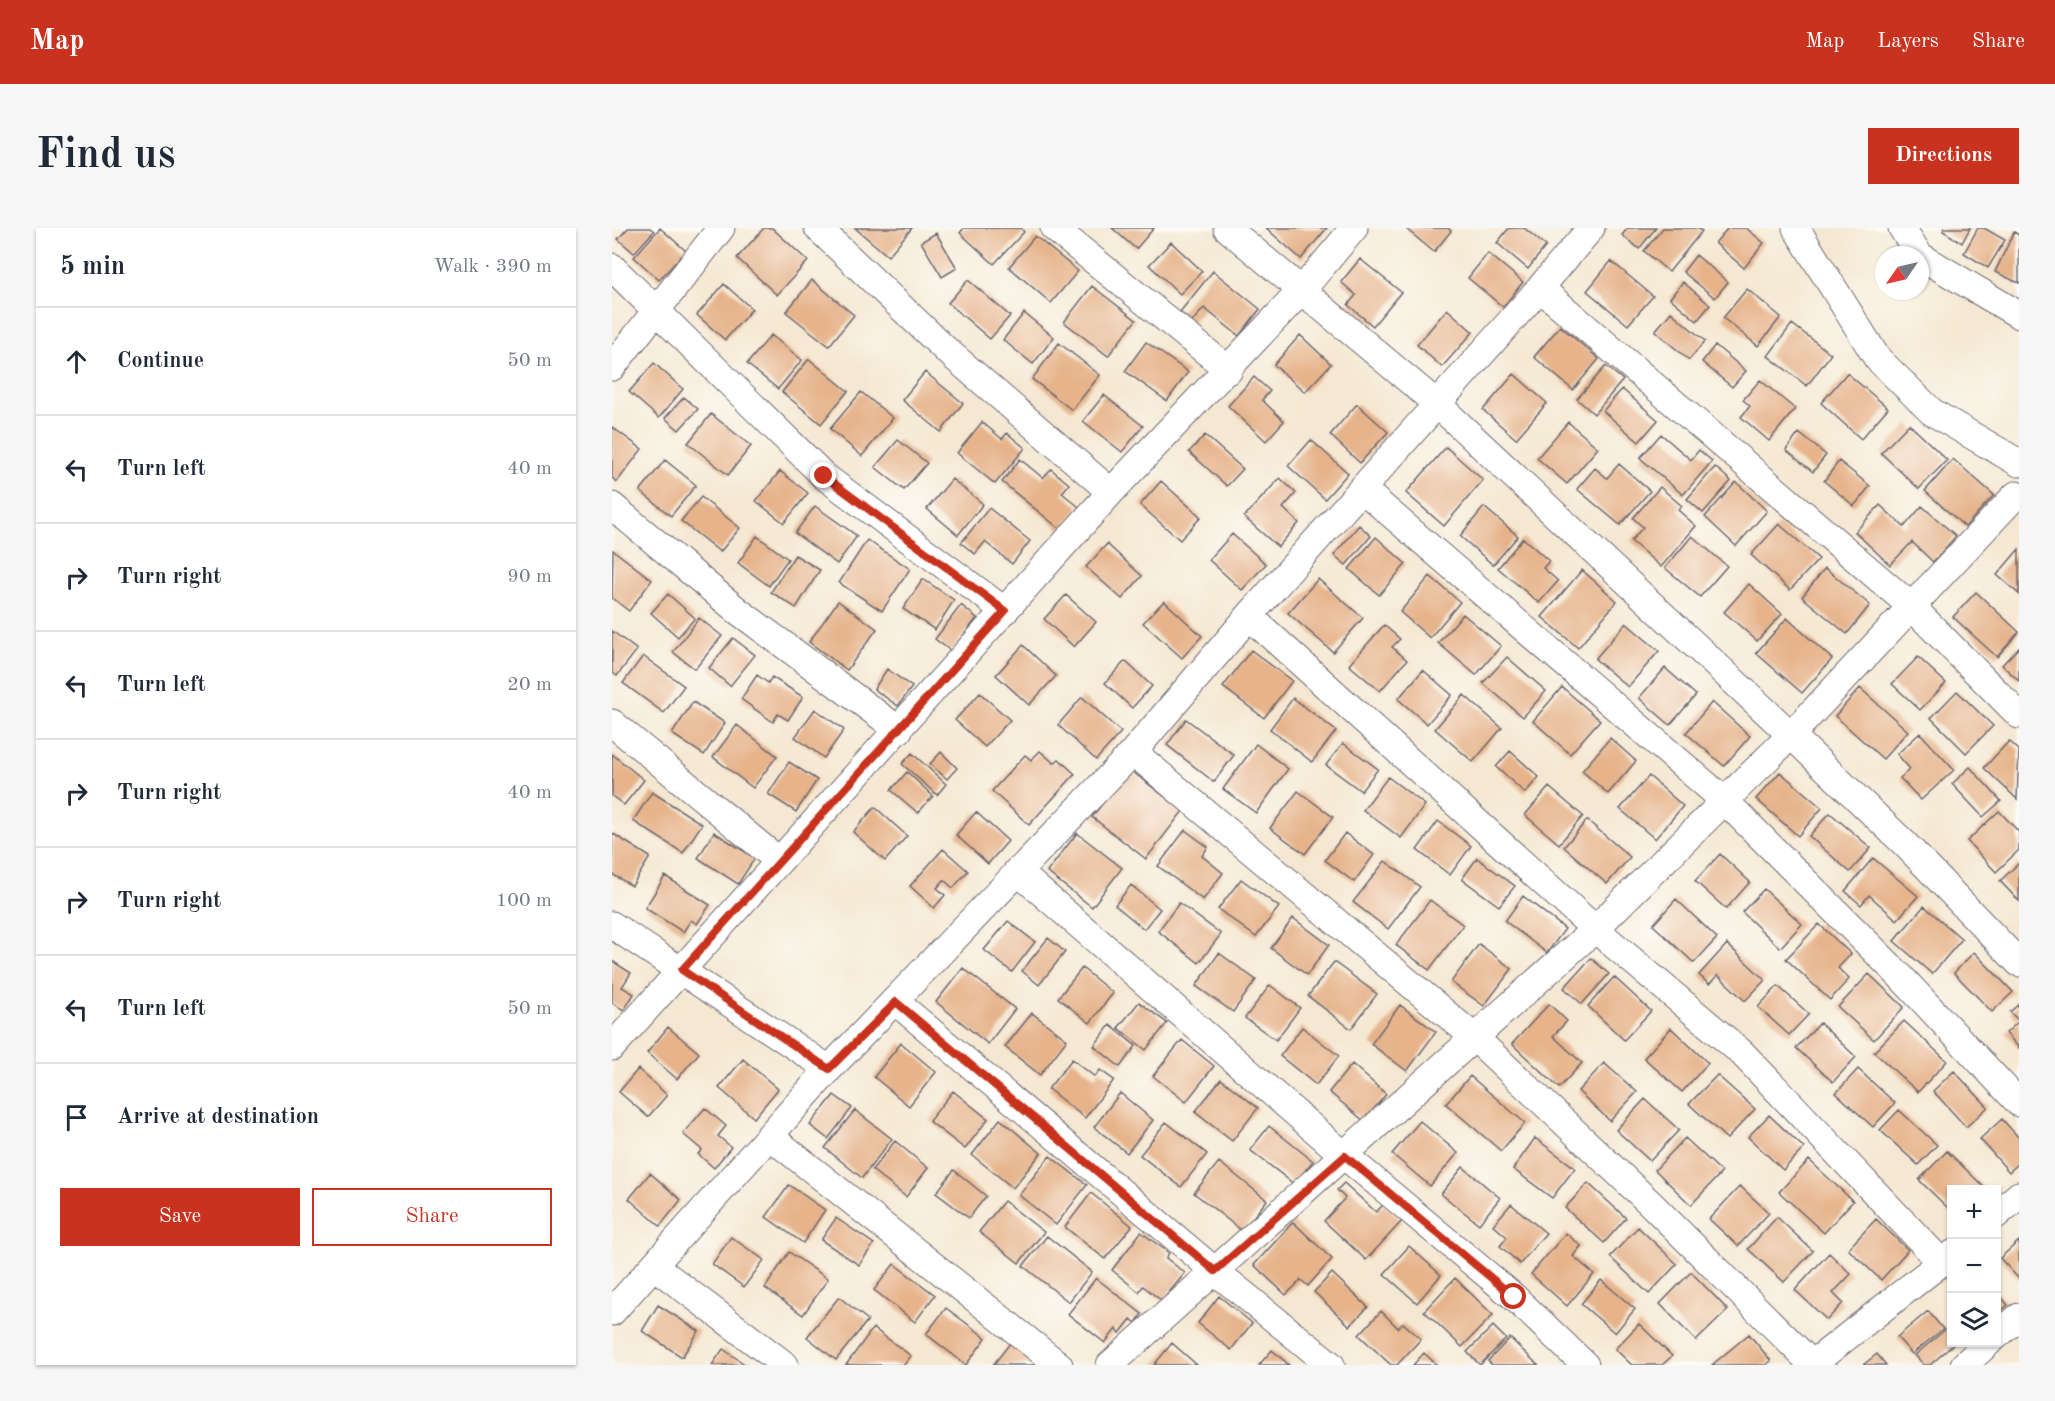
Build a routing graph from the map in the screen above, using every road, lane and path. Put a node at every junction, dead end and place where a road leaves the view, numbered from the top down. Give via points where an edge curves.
1 (721, 228) edge
2 (818, 228) edge
3 (1054, 228) edge
4 (1227, 228) edge
5 (1354, 228) edge
6 (1591, 228) edge
7 (1796, 228) edge
8 (1902, 228) edge
9 (1914, 246) edge
10 (1929, 261) edge
11 (612, 267) edge
12 (1540, 288) junction
13 (1302, 290) junction
14 (655, 310) junction
15 (2019, 315) edge
16 (612, 367) edge
17 (1228, 370) junction
18 (1436, 403) junction
19 (2019, 463) edge
20 (1362, 489) junction
21 (1111, 492) junction
22 (2018, 494) edge
23 (612, 506) edge
24 (1912, 607) junction
25 (1005, 611) junction
26 (1249, 616) junction
27 (2019, 715) edge
28 (612, 723) edge
29 (899, 730) junction
30 (1791, 735) junction
31 (1133, 752) junction
32 (1726, 802) junction
33 (779, 861) junction
34 (1017, 871) junction
35 (612, 925) edge
36 (1595, 929) junction
37 (2019, 963) edge
38 (682, 970) junction
39 (896, 1002) junction
40 (1474, 1038) junction
41 (612, 1047) edge
42 (829, 1069) junction
43 (2019, 1103) edge
44 (771, 1137) junction
45 (1345, 1156) junction
46 (2019, 1195) edge
47 (2001, 1211) edge
48 (1947, 1259) edge
49 (654, 1266) junction
50 (1215, 1271) junction
51 (612, 1312) edge
52 (2019, 1317) edge
53 (2001, 1332) edge
54 (1984, 1347) edge
55 (785, 1365) edge
56 (1059, 1365) edge
57 (1110, 1365) edge
58 (1331, 1365) edge
59 (1585, 1365) edge
60 (1811, 1365) edge
61 (1964, 1365) edge

1 - 14 street
2 - 21 street via 945,350
3 - 17 street
4 - 13 street
5 - 13 street
6 - 12 street
7 - 19 street via 1877,358 1932,412
8 - 9 street
10 - 15 street
11 - 14 street
12 - 18 street
12 - 24 street
13 - 17 street
13 - 18 street
14 - 16 street
14 - 25 street via 824,476
17 - 21 street
18 - 20 street
18 - 30 street
20 - 26 street
20 - 32 street
21 - 25 street
22 - 24 street
23 - 29 street via 738,611
24 - 27 street
24 - 30 street
25 - 29 street
26 - 31 street
26 - 36 street
28 - 33 street
29 - 33 street
30 - 32 street
30 - 37 street via 1905,844
31 - 34 street
31 - 40 street
32 - 36 street
32 - 43 street via 1900,976
33 - 38 street
34 - 39 street
34 - 45 street
35 - 38 street
36 - 40 street
36 - 48 street via 1742,1053
38 - 41 street
38 - 42 street
39 - 42 street
39 - 50 street
40 - 45 street
40 - 60 street via 1650,1203
42 - 44 street
44 - 49 street
44 - 56 street
45 - 50 street
45 - 59 street via 1514,1297
46 - 47 street
48 - 60 street
49 - 51 street
49 - 55 street
50 - 57 street
50 - 58 street
52 - 53 street
54 - 61 street

